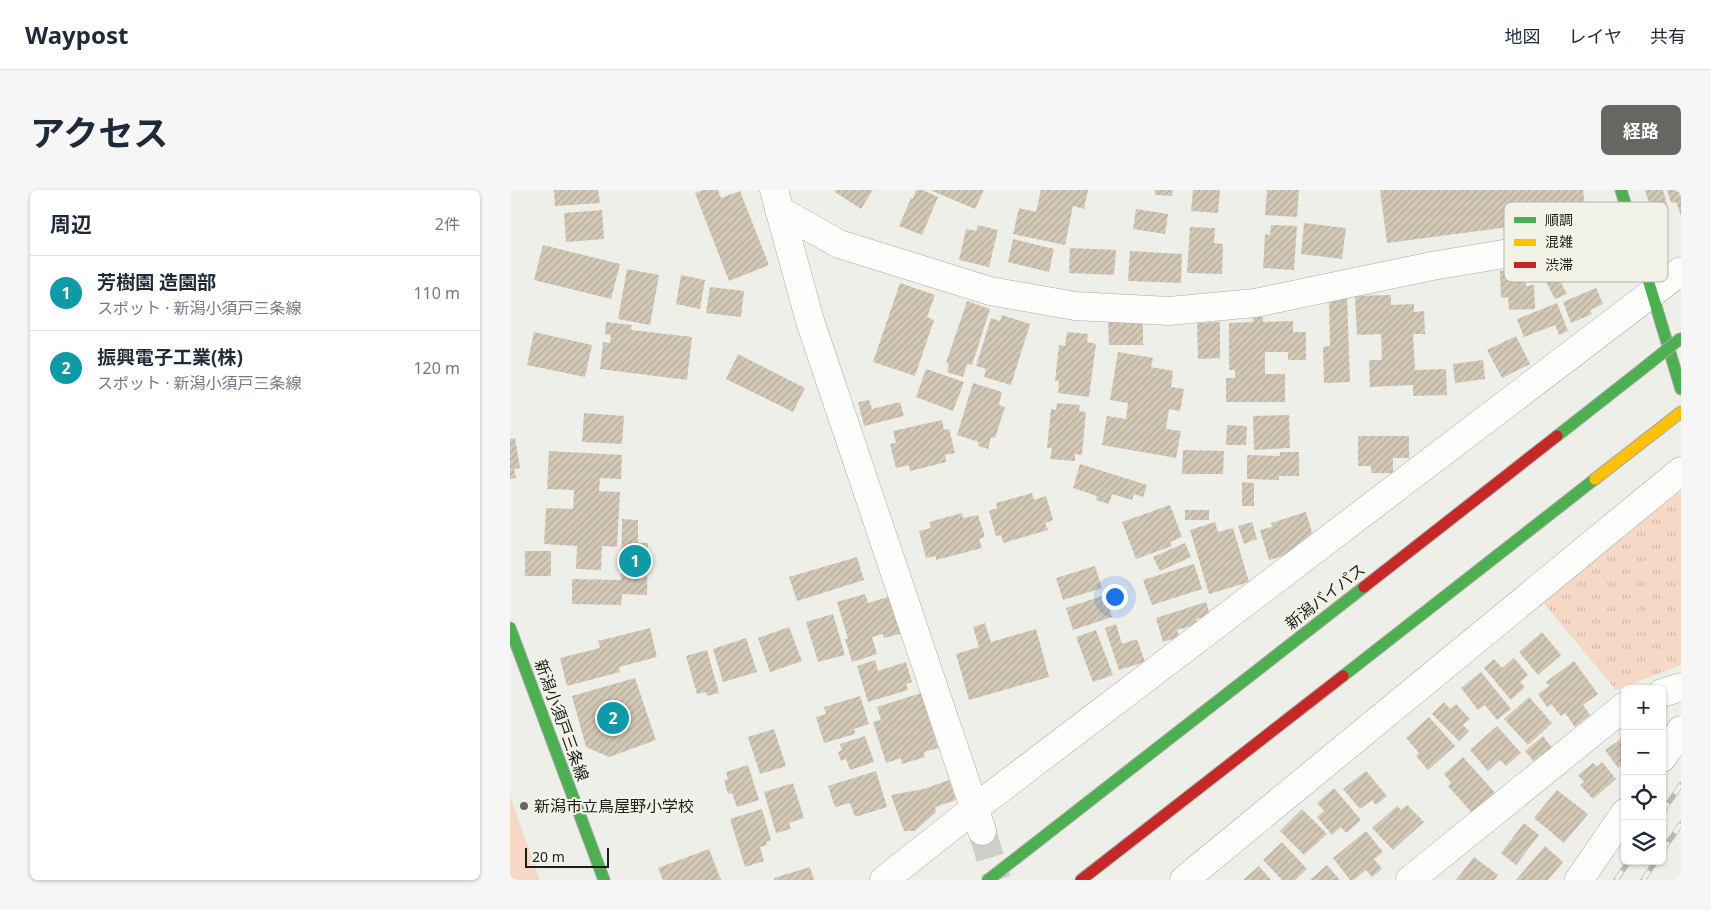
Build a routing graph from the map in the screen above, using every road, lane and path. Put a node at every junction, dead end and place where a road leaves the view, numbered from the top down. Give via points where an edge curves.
1 (1621, 190) edge
2 (777, 200) edge
3 (1625, 202) edge
4 (1504, 254) edge
5 (1681, 271) edge
6 (1668, 280) edge
7 (1648, 282) edge
8 (1665, 282) edge
9 (1651, 292) junction
10 (1681, 338) edge
11 (1681, 389) edge
12 (1681, 412) edge
13 (1681, 471) edge
14 (510, 628) edge
15 (1681, 687) edge
16 (1666, 691) edge
17 (1621, 709) edge
18 (1681, 730) edge
19 (1666, 752) edge
20 (1621, 819) edge
21 (979, 820) junction
22 (604, 880) edge
23 (884, 880) edge
24 (988, 880) edge
25 (1081, 880) edge
26 (1184, 880) edge
27 (1410, 880) edge
28 (1579, 880) edge

1 - 3 main road
2 - 4 street via 839,244 990,291 1074,306 1169,311 1255,303
2 - 21 street via 810,321
5 - 6 street
7 - 9 main road
8 - 9 street
9 - 11 main road
9 - 21 street
10 - 24 main road, 新潟バイパス, bridge
12 - 25 main road
13 - 26 street
14 - 22 main road, 新潟小須戸三条線
15 - 16 street
17 - 27 street
18 - 19 street
20 - 28 street
21 - 23 street

